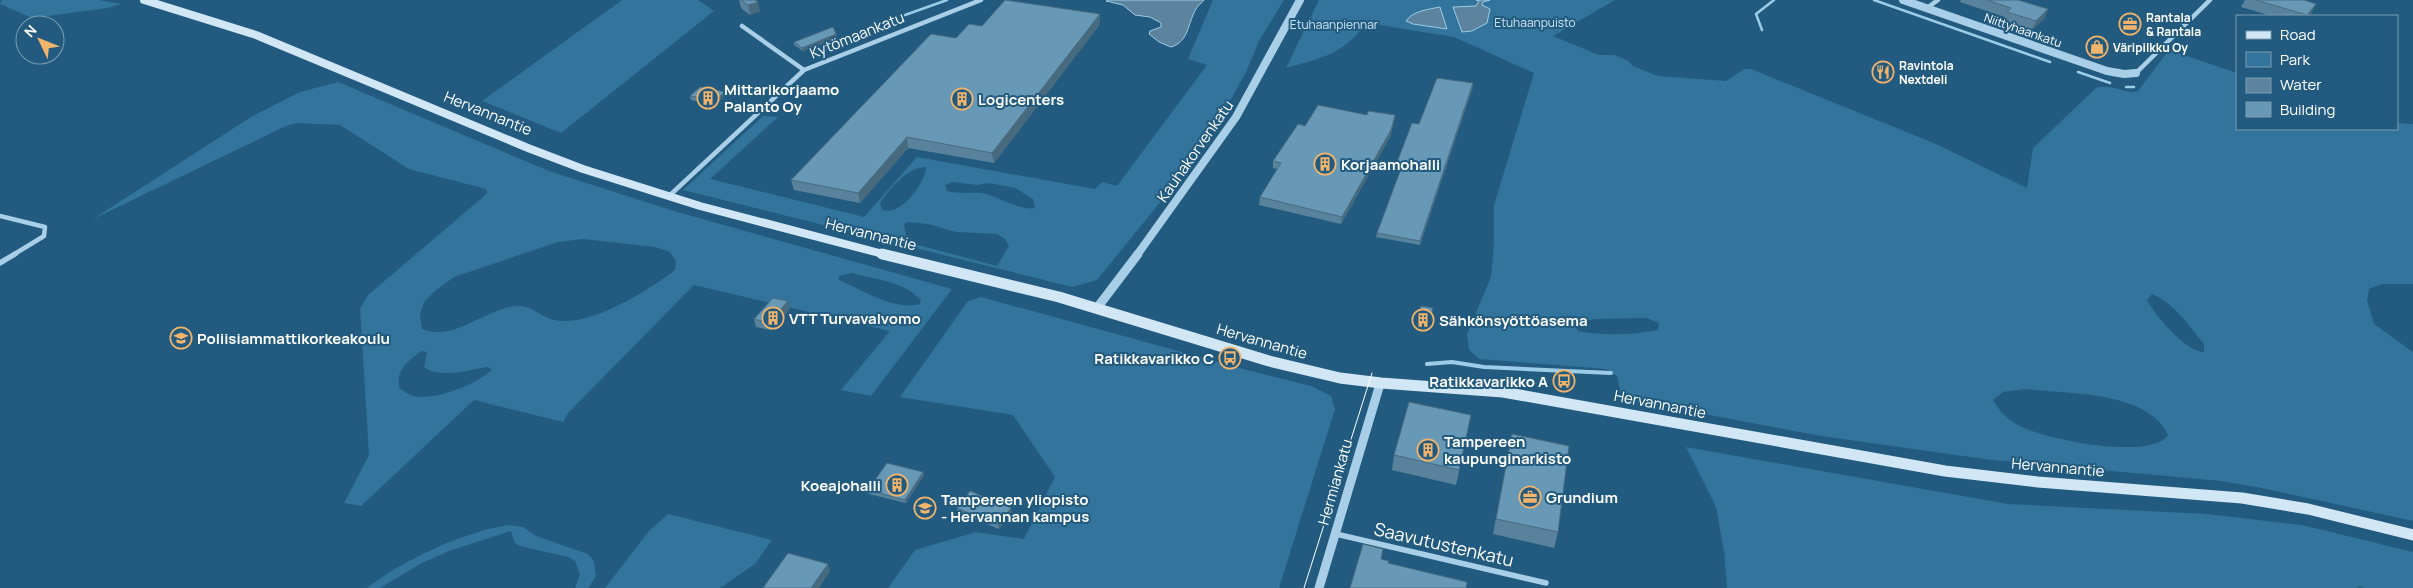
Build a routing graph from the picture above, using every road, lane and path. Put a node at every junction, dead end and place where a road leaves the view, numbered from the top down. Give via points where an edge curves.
1 (144, 0) edge
2 (981, 0) edge
3 (1300, 0) edge
4 (1903, 0) edge
5 (1938, 0) edge
6 (2210, 0) edge
7 (1927, 8) junction
8 (742, 26) dead end
9 (804, 70) junction
10 (2136, 73) joint
11 (668, 197) junction
12 (0, 216) edge
13 (0, 263) edge
14 (1096, 308) junction
15 (1380, 384) junction
16 (1336, 534) junction
17 (2413, 535) edge
18 (1546, 583) dead end
19 (1319, 588) edge

1 - 11 main road, Hervannantie via 234,26 553,157
2 - 9 street, Kytömaankatu
3 - 14 street, Kauhakorvenkatu via 1231,126
4 - 7 street, Niittyhaankatu
5 - 7 street
6 - 10 street
7 - 10 street, Niittyhaankatu via 2107,71
8 - 9 street
9 - 11 street, Kytömaankatu
11 - 14 main road, Hervannantie
12 - 13 street via 45,227 44,236
14 - 15 main road, Hervannantie via 1291,366
15 - 16 street, Hermiankatu
15 - 17 main road, Hervannantie via 1503,392 1945,471 2038,482 2242,498 2370,522
16 - 18 street, Saavutustenkatu
16 - 19 street, Hermiankatu

